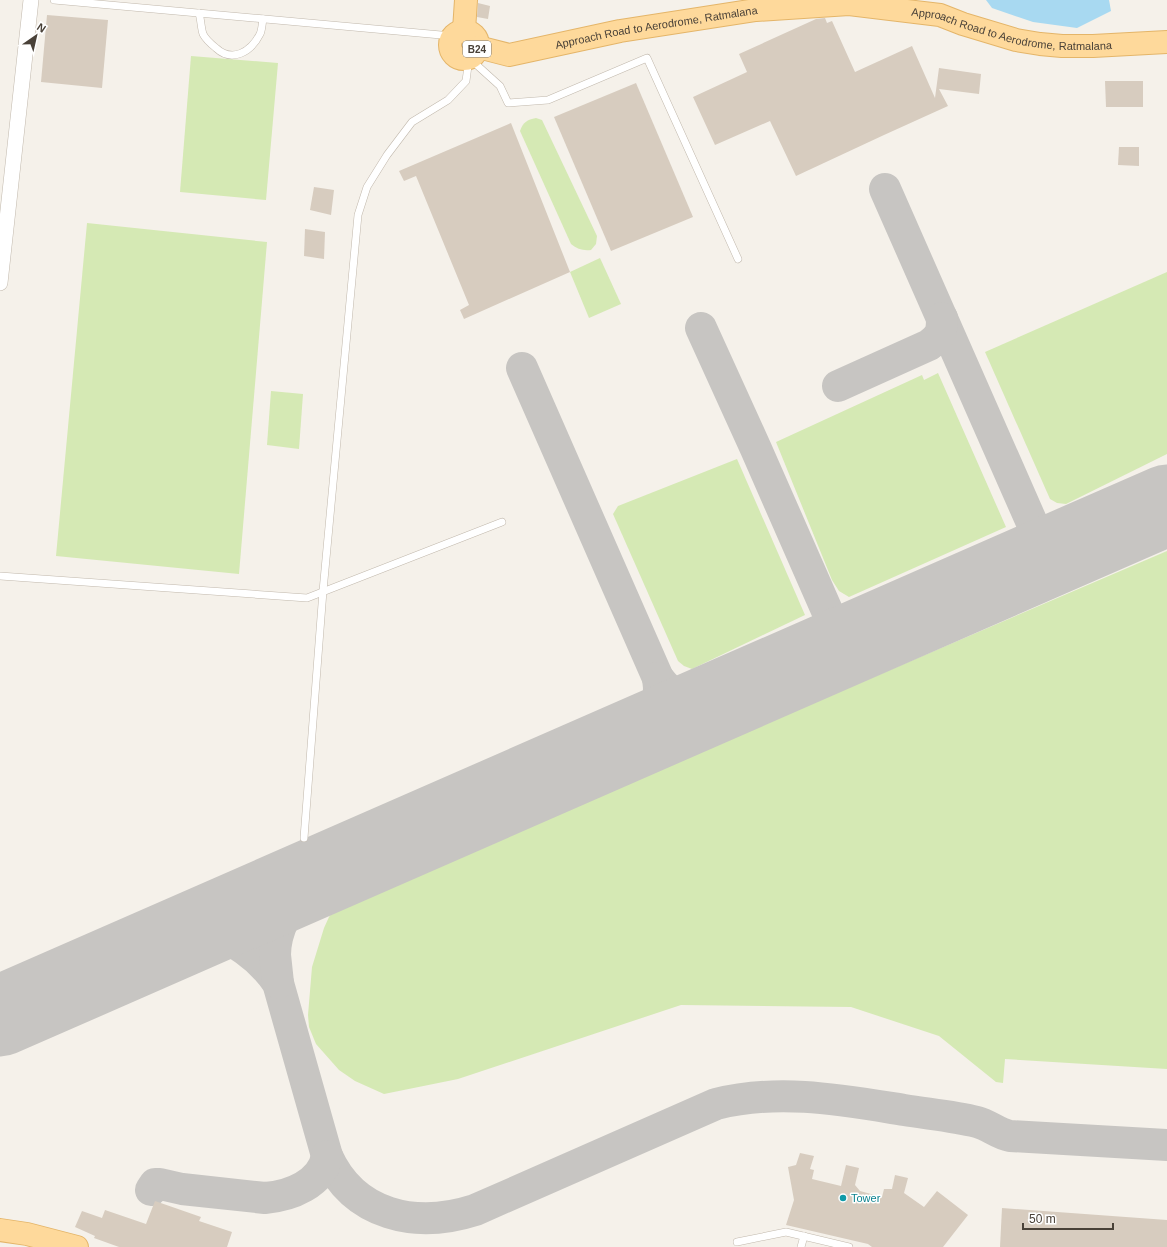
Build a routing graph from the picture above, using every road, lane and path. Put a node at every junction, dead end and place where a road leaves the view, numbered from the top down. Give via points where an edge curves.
1 (31, 0) edge
2 (54, 0) edge
3 (466, 0) edge
4 (199, 13) junction
5 (263, 19) junction
6 (458, 33) junction
7 (1167, 42) edge
8 (474, 52) junction
9 (738, 259) dead end
10 (1, 262) edge
11 (0, 283) edge
12 (502, 522) dead end
13 (0, 576) edge
14 (324, 591) junction
15 (304, 838) dead end
16 (0, 1230) edge
17 (804, 1236) junction
18 (737, 1242) dead end
19 (71, 1246) edge
20 (801, 1247) edge
21 (849, 1247) edge

1 - 10 street
2 - 4 lane
3 - 6 main road, B24
4 - 5 lane
4 - 5 lane via 203,34 222,54 246,52 255,43
5 - 6 lane
6 - 8 main road, B24 via 472,33 476,37
7 - 8 main road, Approach Road to Aerodrome, Ratmalana / B24 via 1093,46 1040,44 1016,40 940,15 849,4 756,10 642,27 509,55
8 - 9 lane via 500,86 508,103 548,100 647,58
8 - 14 lane via 466,81 448,100 412,122 387,155 367,187 358,215
10 - 11 street
12 - 14 lane
13 - 14 lane via 307,598
14 - 15 lane
16 - 19 main road via 27,1234
17 - 18 lane via 786,1232
17 - 20 lane
17 - 21 lane

